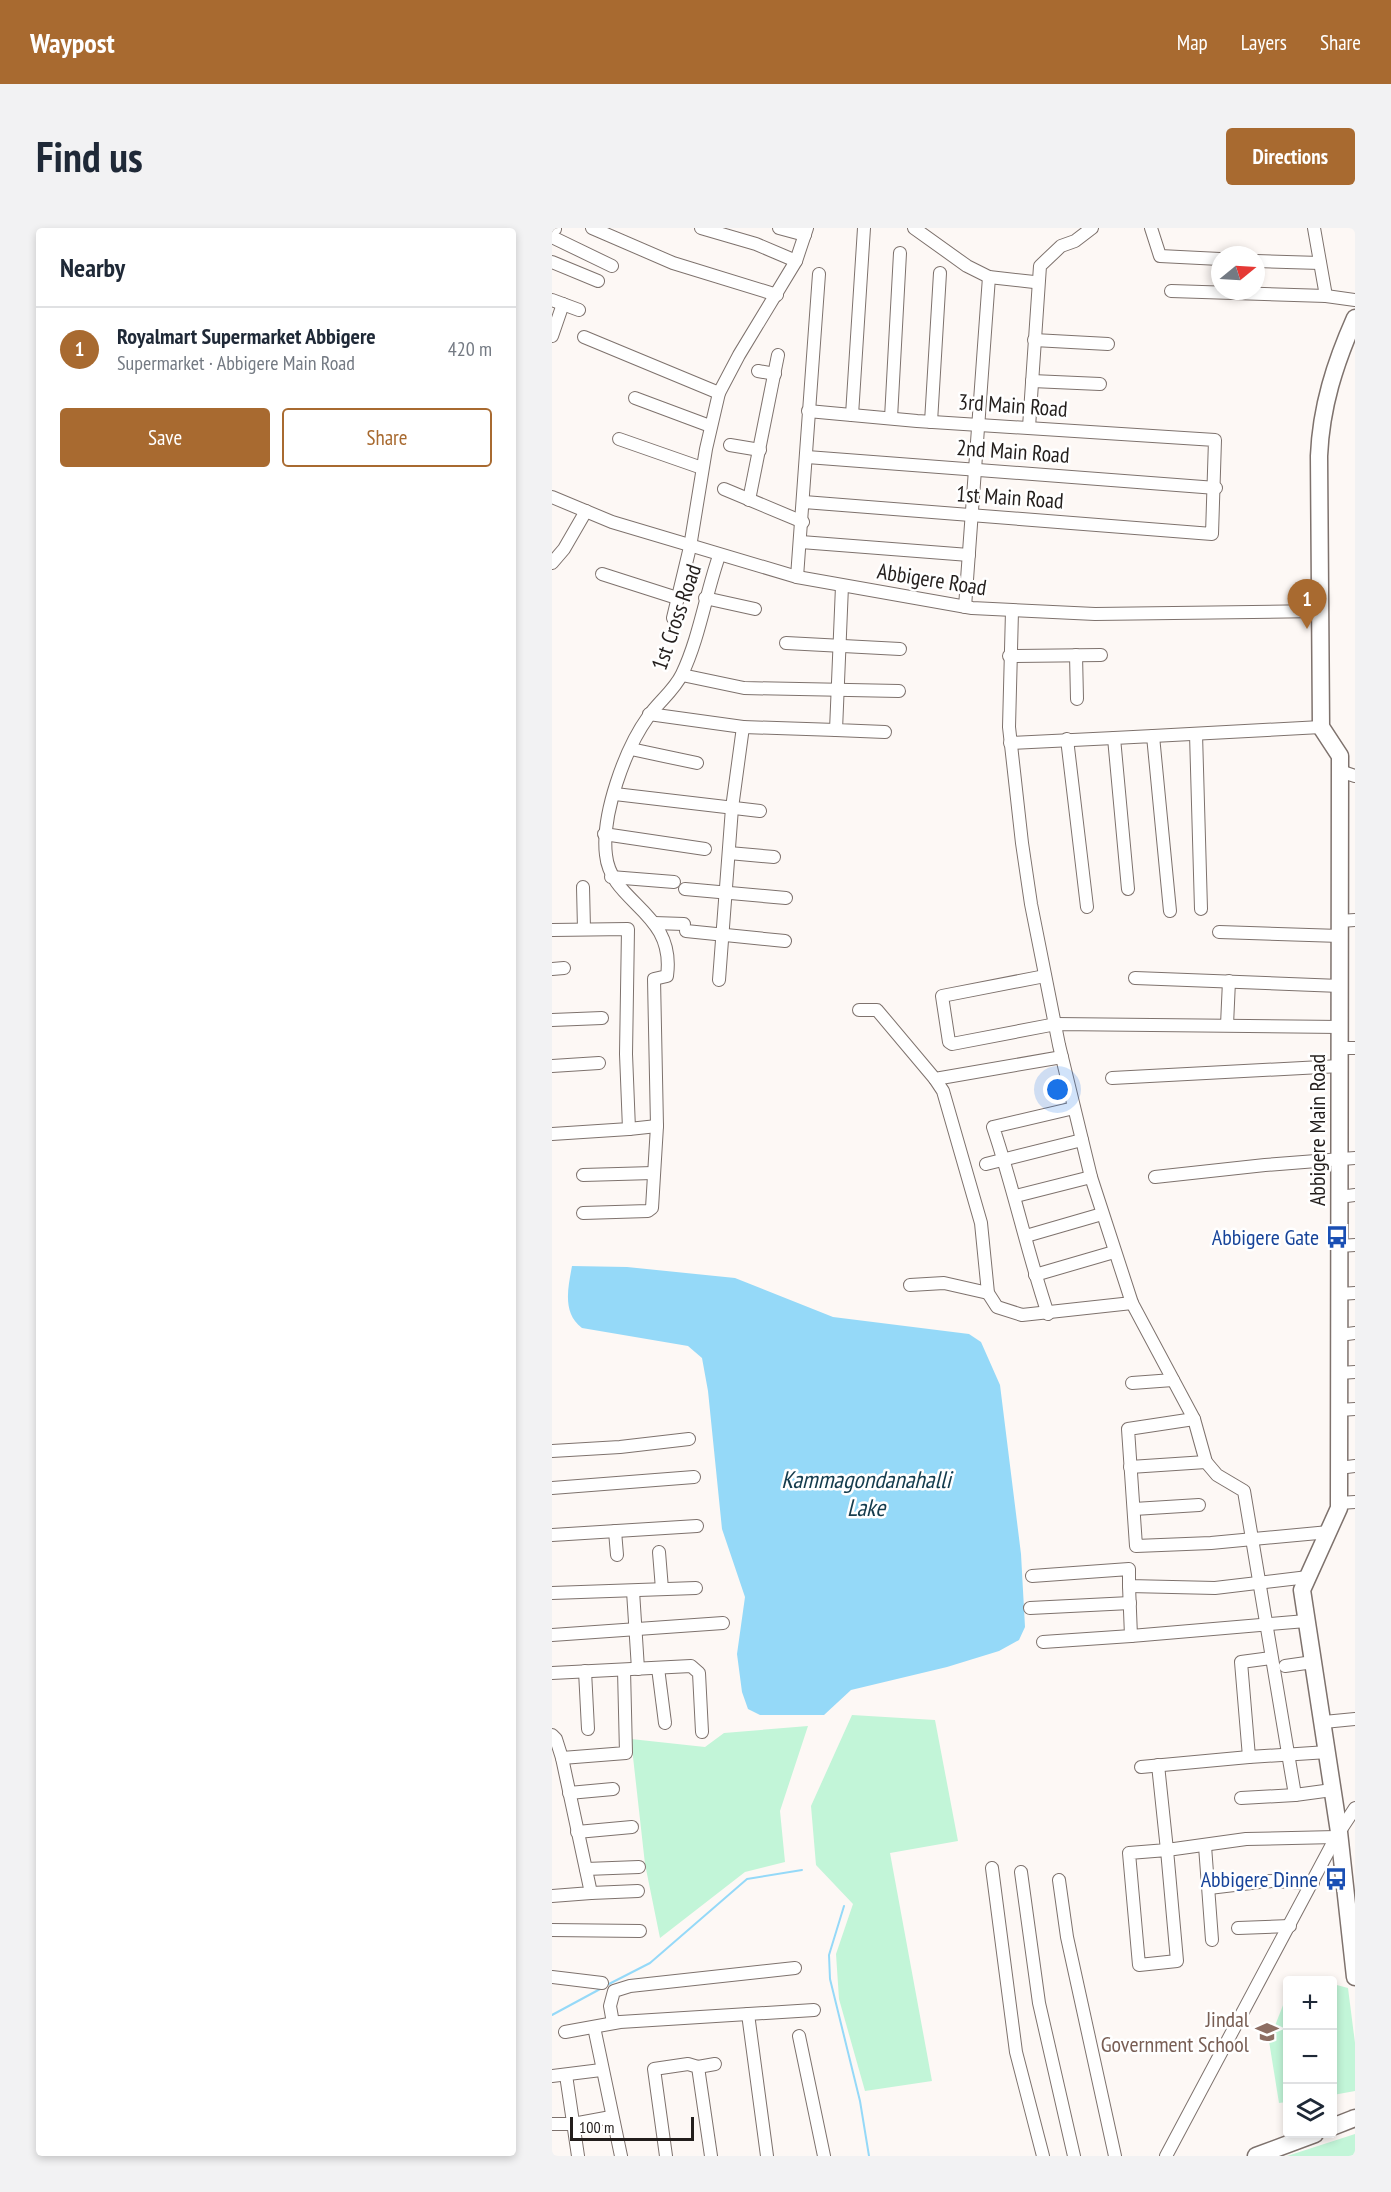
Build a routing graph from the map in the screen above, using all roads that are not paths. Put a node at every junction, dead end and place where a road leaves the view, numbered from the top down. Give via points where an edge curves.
1 (555, 228) edge
2 (592, 228) edge
3 (701, 228) edge
4 (779, 228) edge
5 (864, 228) edge
6 (914, 228) edge
7 (1092, 228) edge
8 (1151, 228) edge
9 (1314, 228) edge
10 (806, 231) edge
11 (552, 232) edge
12 (552, 237) edge
13 (900, 254) dead end
14 (1211, 259) edge
15 (796, 261) junction
16 (1265, 261) edge
17 (552, 262) edge
18 (1320, 264) junction
19 (612, 266) dead end
20 (940, 273) dead end
21 (819, 274) dead end
22 (989, 277) junction
23 (598, 281) dead end
24 (1034, 282) dead end
25 (1171, 291) dead end
26 (777, 295) junction
27 (1326, 296) junction
28 (1355, 300) edge
29 (558, 302) edge
30 (579, 310) dead end
31 (1355, 318) edge
32 (552, 336) edge
33 (584, 337) dead end
34 (1035, 340) junction
35 (1108, 344) dead end
36 (778, 355) dead end
37 (758, 372) dead end
38 (775, 374) junction
39 (1032, 381) junction
40 (1100, 384) dead end
41 (719, 393) junction
42 (634, 398) dead end
43 (808, 411) junction
44 (852, 415) junction
45 (891, 418) junction
46 (931, 422) junction
47 (980, 424) junction
48 (710, 426) junction
49 (1029, 427) junction
50 (619, 439) dead end
51 (730, 445) dead end
52 (760, 450) junction
53 (807, 457) junction
54 (702, 468) junction
55 (976, 469) junction
56 (1215, 488) junction
57 (724, 489) dead end
58 (553, 499) edge
59 (749, 500) junction
60 (804, 502) junction
61 (586, 511) junction
62 (973, 515) junction
63 (803, 522) junction
64 (801, 542) junction
65 (690, 547) junction
66 (969, 555) junction
67 (719, 556) junction
68 (552, 563) edge
69 (602, 574) dead end
70 (797, 577) junction
71 (842, 586) junction
72 (677, 598) junction
73 (705, 598) junction
74 (965, 607) junction
75 (755, 609) dead end
76 (1012, 611) junction
77 (1320, 612) junction
78 (673, 618) dead end
79 (786, 643) dead end
80 (839, 648) junction
81 (900, 649) dead end
82 (1076, 655) junction
83 (1101, 655) dead end
84 (1009, 656) junction
85 (682, 675) junction
86 (837, 688) junction
87 (898, 691) dead end
88 (1077, 699) dead end
89 (649, 714) junction
90 (743, 727) junction
91 (1321, 727) junction
92 (836, 730) junction
93 (885, 732) dead end
94 (1196, 734) junction
95 (1153, 736) junction
96 (1114, 738) junction
97 (1067, 739) junction
98 (1010, 743) junction
99 (631, 749) junction
100 (697, 763) dead end
101 (1348, 774) edge
102 (615, 794) junction
103 (732, 808) junction
104 (760, 811) dead end
105 (604, 834) junction
106 (705, 849) dead end
107 (729, 853) junction
108 (774, 857) dead end
109 (611, 877) junction
110 (674, 882) dead end
111 (583, 887) dead end
112 (686, 889) dead end
113 (1128, 889) dead end
114 (726, 892) junction
115 (786, 898) dead end
116 (1087, 907) dead end
117 (1201, 909) dead end
118 (1170, 911) dead end
119 (654, 923) junction
120 (1345, 926) edge
121 (584, 929) junction
122 (552, 930) edge
123 (1219, 932) dead end
124 (722, 935) junction
125 (785, 941) dead end
126 (1045, 976) junction
127 (1135, 978) dead end
128 (719, 980) dead end
129 (1229, 981) junction
130 (1340, 986) junction
131 (859, 1010) dead end
132 (602, 1018) dead end
133 (552, 1020) edge
134 (1056, 1024) junction
135 (1227, 1025) junction
136 (1340, 1027) junction
137 (1347, 1048) edge
138 (1062, 1057) junction
139 (599, 1063) dead end
140 (552, 1066) edge
141 (1340, 1066) junction
142 (934, 1078) junction
143 (1112, 1078) dead end
144 (1074, 1108) junction
145 (657, 1126) junction
146 (629, 1129) junction
147 (552, 1134) edge
148 (1082, 1140) junction
149 (1347, 1158) edge
150 (1004, 1160) junction
151 (986, 1164) dead end
152 (653, 1173) junction
153 (583, 1175) dead end
154 (1091, 1177) junction
155 (1155, 1177) dead end
156 (1016, 1196) junction
157 (1347, 1196) edge
158 (583, 1213) dead end
159 (1102, 1214) junction
160 (1026, 1236) junction
161 (1347, 1245) edge
162 (1114, 1252) junction
163 (1035, 1275) junction
164 (910, 1285) dead end
165 (988, 1293) junction
166 (1347, 1293) edge
167 (1132, 1303) junction
168 (1048, 1314) junction
169 (1347, 1334) edge
170 (1347, 1373) edge
171 (1173, 1380) junction
172 (1132, 1383) dead end
173 (1347, 1409) edge
174 (1194, 1419) junction
175 (689, 1438) dead end
176 (552, 1451) edge
177 (1206, 1462) junction
178 (1130, 1467) junction
179 (1347, 1467) edge
180 (694, 1477) dead end
181 (552, 1488) edge
182 (1347, 1502) edge
183 (1199, 1505) dead end
184 (1134, 1509) junction
185 (697, 1526) dead end
186 (615, 1531) junction
187 (1329, 1532) junction
188 (552, 1535) edge
189 (1251, 1538) junction
190 (659, 1552) dead end
191 (617, 1555) dead end
192 (1032, 1576) dead end
193 (1308, 1577) junction
194 (1259, 1583) junction
195 (1129, 1586) junction
196 (696, 1588) dead end
197 (662, 1589) junction
198 (633, 1591) junction
199 (552, 1593) edge
200 (1130, 1603) junction
201 (1030, 1608) dead end
202 (1306, 1621) junction
203 (723, 1623) dead end
204 (1266, 1624) junction
205 (637, 1630) junction
206 (552, 1635) edge
207 (1131, 1636) junction
208 (1042, 1642) dead end
209 (1271, 1659) junction
210 (1313, 1662) junction
211 (1285, 1665) dead end
212 (658, 1668) junction
213 (638, 1669) junction
214 (624, 1670) junction
215 (585, 1671) junction
216 (552, 1672) edge
217 (1355, 1719) edge
218 (1324, 1722) junction
219 (665, 1723) dead end
220 (588, 1729) dead end
221 (702, 1732) dead end
222 (552, 1736) edge
223 (1328, 1752) junction
224 (1287, 1753) junction
225 (1249, 1757) junction
226 (562, 1758) junction
227 (1158, 1765) junction
228 (1141, 1767) dead end
229 (613, 1789) dead end
230 (1332, 1790) junction
231 (569, 1794) junction
232 (1295, 1795) junction
233 (1241, 1798) dead end
234 (1355, 1808) edge
235 (632, 1827) dead end
236 (577, 1832) junction
237 (1338, 1834) junction
238 (1205, 1846) junction
239 (1167, 1850) junction
240 (639, 1867) dead end
241 (992, 1868) dead end
242 (586, 1869) junction
243 (1020, 1872) dead end
244 (1059, 1880) dead end
245 (1313, 1883) junction
246 (1350, 1884) edge
247 (1209, 1888) junction
248 (638, 1891) dead end
249 (591, 1893) junction
250 (552, 1896) edge
251 (1290, 1926) junction
252 (1238, 1928) dead end
253 (552, 1930) edge
254 (640, 1930) dead end
255 (1212, 1940) dead end
256 (795, 1968) dead end
257 (552, 1977) edge
258 (1355, 1977) edge
259 (602, 1983) dead end
260 (814, 2010) dead end
261 (748, 2013) junction
262 (613, 2023) junction
263 (594, 2027) junction
264 (565, 2032) dead end
265 (799, 2036) dead end
266 (715, 2064) dead end
267 (698, 2067) junction
268 (601, 2070) junction
269 (566, 2075) junction
270 (552, 2076) edge
271 (611, 2117) junction
272 (1355, 2118) edge
273 (552, 2124) edge
274 (573, 2124) junction
275 (1337, 2125) edge
276 (1302, 2138) edge
277 (578, 2156) edge
278 (621, 2156) edge
279 (666, 2156) edge
280 (711, 2156) edge
281 (767, 2156) edge
282 (824, 2156) edge
283 (1043, 2156) edge
284 (1074, 2156) edge
285 (1115, 2156) edge
286 (1166, 2156) edge
287 (1256, 2156) edge

1 - 11 street
2 - 26 street via 673,263
3 - 15 street
4 - 10 street
5 - 44 street
6 - 22 street
7 - 34 street via 1061,246 1040,266
8 - 14 street via 1160,256
9 - 18 street
10 - 15 street
12 - 19 street
13 - 45 street
15 - 26 street
16 - 18 street
17 - 23 street
18 - 27 street
20 - 46 street
21 - 43 street
22 - 24 street
22 - 47 street
25 - 27 street
26 - 41 street
27 - 28 street
29 - 30 street
29 - 32 street
31 - 77 main road via 1336,360 1320,425
33 - 41 street
34 - 35 street
34 - 39 street
36 - 38 street
37 - 38 street
38 - 52 street
39 - 40 street
39 - 49 street
41 - 48 street
42 - 48 street
43 - 44 street, 3rd Main Road
43 - 53 street
44 - 45 street, 3rd Main Road
45 - 46 street, 3rd Main Road
46 - 47 street, 3rd Main Road
47 - 49 street, 3rd Main Road
47 - 55 street
48 - 54 street
49 - 56 street, 3rd Main Road via 1215,440
50 - 54 street
51 - 52 street
52 - 59 street
53 - 55 street, 2nd Main Road
53 - 60 street
54 - 65 street
55 - 56 street, 2nd Main Road
55 - 62 street
56 - 62 street, 1st Main Road via 1212,534
57 - 59 street
58 - 61 street, Abbigere Road
59 - 63 street
60 - 62 street, 1st Main Road
60 - 63 street
61 - 65 street, Abbigere Road
61 - 68 street
62 - 66 street
63 - 64 street
64 - 66 street
64 - 70 street
65 - 67 street, Abbigere Road
65 - 72 street
66 - 74 street
67 - 70 street, Abbigere Road
67 - 73 street, 1st Cross Road
69 - 72 street
70 - 71 street, Abbigere Road
71 - 74 street, Abbigere Road
71 - 80 street
72 - 78 street
73 - 75 street
73 - 85 street, 1st Cross Road
74 - 76 street, Abbigere Road
76 - 77 street, Abbigere Road
76 - 84 street
77 - 91 main road
79 - 80 street
80 - 81 street
80 - 86 street
82 - 83 street
82 - 84 street
82 - 88 street
84 - 98 street
85 - 86 street via 744,688
85 - 89 street, 1st Cross Road
86 - 87 street
86 - 92 street
89 - 90 street
89 - 99 street, 1st Cross Road
90 - 92 street
90 - 103 street
91 - 94 street
91 - 101 main road, Abbigere Main Road
92 - 93 street
94 - 95 street
94 - 117 street
95 - 96 street
95 - 118 street
96 - 97 street
96 - 113 street
97 - 98 street
97 - 116 street
98 - 126 street via 1031,904
99 - 100 street
99 - 102 street, 1st Cross Road
101 - 120 main road, Abbigere Main Road
102 - 103 street
102 - 105 street, 1st Cross Road
103 - 104 street
103 - 107 street
105 - 106 street
105 - 109 street, 1st Cross Road
107 - 108 street
107 - 114 street
109 - 110 street
109 - 119 street
111 - 121 street
112 - 114 street
114 - 115 street
114 - 124 street
119 - 124 street
119 - 145 street via 664,940 669,962 654,990
120 - 123 street
120 - 130 main road, Abbigere Main Road
121 - 122 street
121 - 146 street via 628,929
124 - 125 street
124 - 128 street
126 - 134 street
126 - 134 street via 942,996 949,1042
127 - 129 street
129 - 130 street
129 - 135 street
130 - 136 main road, Abbigere Main Road
131 - 142 street via 877,1010
132 - 133 street
134 - 135 street
134 - 138 street
135 - 136 street
136 - 137 main road, Abbigere Main Road
137 - 141 main road, Abbigere Main Road
138 - 142 street
138 - 144 street
139 - 140 street
141 - 143 street
141 - 149 main road, Abbigere Main Road
142 - 165 street via 943,1091 981,1223
144 - 148 street
144 - 150 street via 993,1128
145 - 146 street
145 - 152 street
146 - 147 street
148 - 150 street
148 - 154 street
149 - 155 street
149 - 157 main road, Abbigere Main Road
150 - 151 street
150 - 156 street
152 - 153 street
152 - 158 street via 651,1210
154 - 156 street
154 - 159 street
156 - 160 street
157 - 161 main road, Abbigere Main Road
159 - 160 street
159 - 162 street
160 - 163 street
161 - 166 main road, Abbigere Main Road
162 - 163 street
162 - 167 street
163 - 168 street
164 - 165 street via 944,1282
165 - 168 street via 997,1307 1014,1314
166 - 169 main road, Abbigere Main Road
167 - 168 street
167 - 171 street
169 - 170 main road, Abbigere Main Road
170 - 173 main road, Abbigere Main Road
171 - 172 street
171 - 174 street
173 - 179 main road, Abbigere Main Road
174 - 177 street
174 - 178 street via 1128,1429
175 - 176 street
177 - 178 street
177 - 189 street via 1244,1491
178 - 184 street
179 - 182 main road, Abbigere Main Road
180 - 181 street
182 - 187 main road, Abbigere Main Road
183 - 184 street
184 - 189 street via 1136,1546
185 - 186 street
186 - 188 street
186 - 191 street
187 - 189 street
187 - 193 main road, Abbigere Main Road
189 - 194 street
190 - 197 street
192 - 195 street via 1129,1569
193 - 194 street
193 - 202 main road, Abbigere Main Road via 1302,1590
194 - 195 street via 1215,1588
194 - 204 street
195 - 200 street
196 - 197 street
197 - 198 street
198 - 199 street
198 - 205 street
200 - 201 street
200 - 207 street
202 - 204 street
202 - 210 main road, Abbigere Main Road
203 - 205 street
204 - 207 street
204 - 209 street
205 - 206 street
205 - 213 street
207 - 208 street
209 - 224 street
209 - 225 street via 1241,1662
210 - 211 street
210 - 218 main road, Abbigere Main Road
212 - 213 street
212 - 219 street
212 - 221 street via 696,1668
213 - 214 street
214 - 215 street
214 - 226 street via 627,1753
215 - 216 street
215 - 220 street
217 - 218 street
218 - 223 main road, Abbigere Main Road
222 - 226 street
223 - 224 street
223 - 230 main road, Abbigere Main Road
224 - 225 street
224 - 232 street
225 - 227 street
226 - 231 street
227 - 228 street
227 - 239 street
229 - 231 street
230 - 232 street
230 - 237 main road, Abbigere Main Road
231 - 236 street
232 - 233 street
234 - 237 street
235 - 236 street
236 - 242 street
237 - 238 street via 1246,1839
237 - 245 street
237 - 246 main road, Abbigere Main Road
238 - 239 street
238 - 247 street
239 - 239 street via 1129,1853 1139,1965 1177,1961
240 - 242 street
241 - 283 street via 1016,2052
242 - 249 street
243 - 284 street via 1039,2003
244 - 285 street via 1067,1937
245 - 247 street via 1268,1881
245 - 251 street
246 - 258 main road, Abbigere Main Road
247 - 255 street
248 - 249 street
249 - 250 street
251 - 252 street
251 - 286 street
253 - 254 street
256 - 262 street via 630,1986 614,1991 610,2006
257 - 259 street
260 - 261 street
261 - 262 street
261 - 281 street
262 - 263 street
263 - 264 street
263 - 268 street
265 - 282 street
266 - 267 street
267 - 279 street via 688,2064 654,2069
267 - 280 street
268 - 269 street
268 - 271 street
269 - 270 street
269 - 274 street
271 - 274 street
271 - 278 street
272 - 275 main road
273 - 274 street
274 - 277 street
276 - 287 main road

